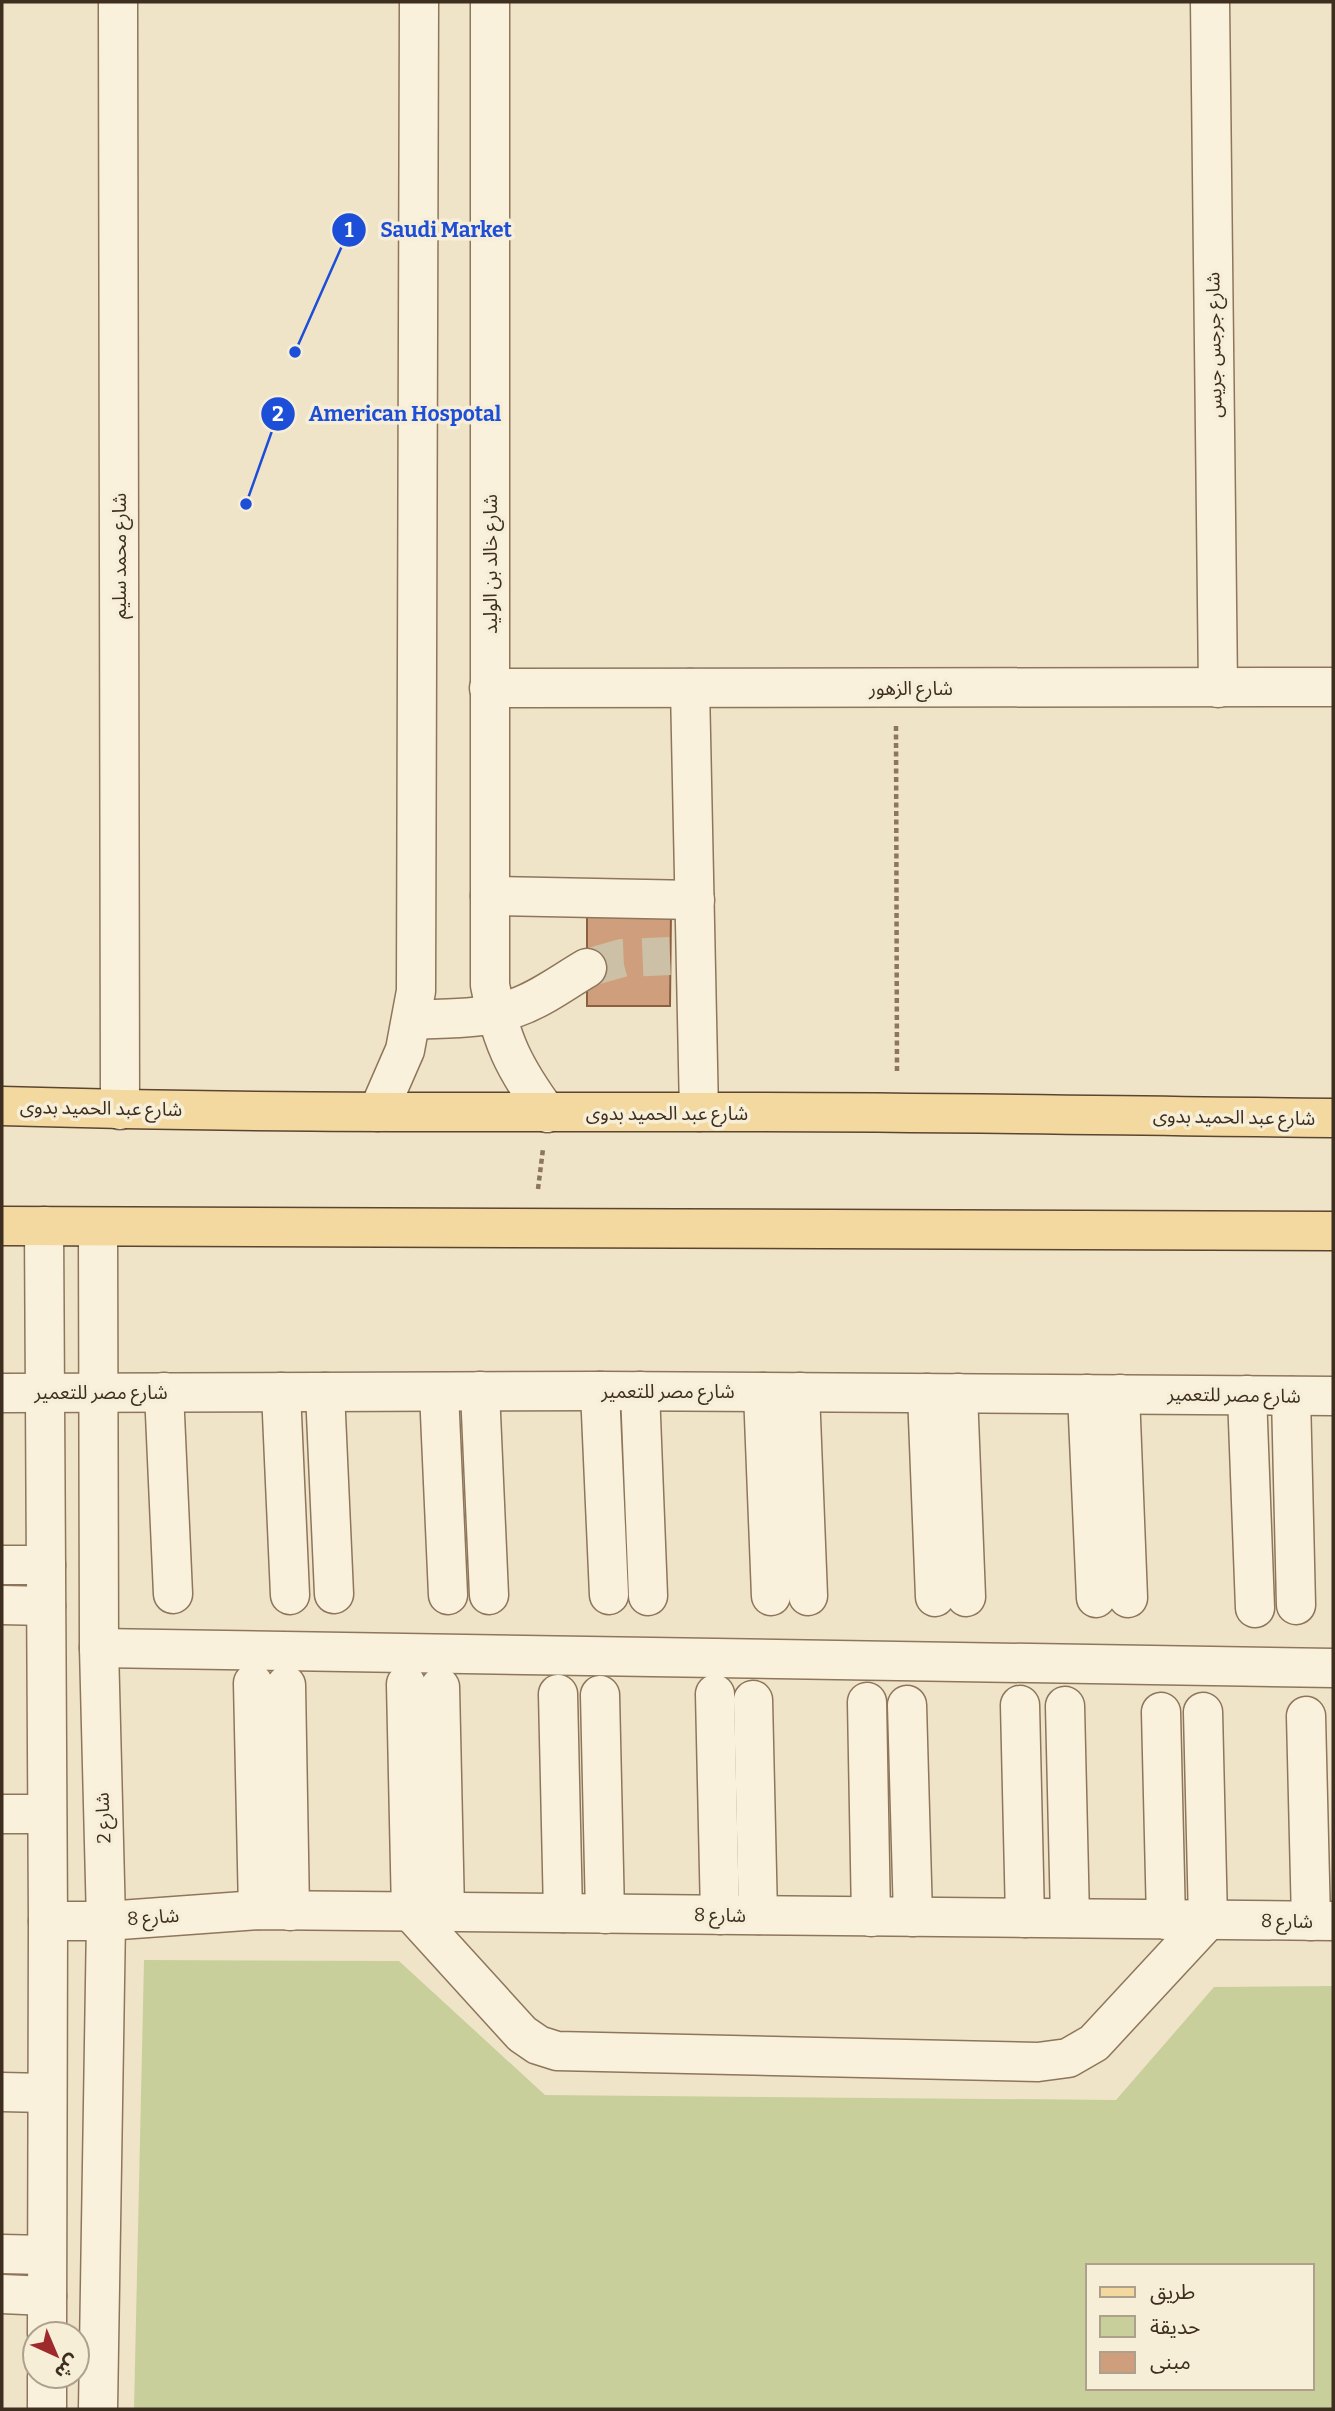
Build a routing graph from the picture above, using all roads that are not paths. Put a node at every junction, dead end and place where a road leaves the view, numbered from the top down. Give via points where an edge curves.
1 (118, 2) edge
2 (419, 2) edge
3 (490, 2) edge
4 (1210, 2) edge
5 (1333, 687) edge
6 (489, 688) junction
7 (691, 688) junction
8 (1218, 688) junction
9 (490, 895) junction
10 (695, 900) junction
11 (587, 968) tunnel mouth
12 (496, 1014) junction
13 (412, 1020) junction
14 (2, 1106) edge
15 (120, 1110) junction
16 (378, 1112) junction
17 (699, 1112) junction
18 (547, 1113) junction
19 (1333, 1118) edge
20 (2, 1226) edge
21 (44, 1226) junction
22 (98, 1227) junction
23 (1333, 1230) edge
24 (480, 1391) junction
25 (600, 1391) junction
26 (640, 1391) junction
27 (45, 1392) junction
28 (99, 1392) junction
29 (164, 1392) junction
30 (281, 1392) junction
31 (325, 1392) junction
32 (439, 1392) junction
33 (781, 1392) junction
34 (2, 1393) edge
35 (942, 1393) junction
36 (1104, 1394) junction
37 (1247, 1395) junction
38 (1291, 1396) junction
39 (1333, 1396) edge
40 (2, 1565) edge
41 (46, 1565) junction
42 (173, 1594) dead end
43 (334, 1594) dead end
44 (290, 1595) dead end
45 (448, 1595) dead end
46 (489, 1595) dead end
47 (609, 1595) dead end
48 (648, 1596) dead end
49 (790, 1596) dead end
50 (951, 1597) dead end
51 (1112, 1598) dead end
52 (2, 1605) edge
53 (1296, 1605) dead end
54 (46, 1606) junction
55 (1255, 1608) dead end
56 (99, 1648) junction
57 (1333, 1668) edge
58 (269, 1684) dead end
59 (423, 1686) dead end
60 (558, 1694) dead end
61 (715, 1694) dead end
62 (600, 1695) dead end
63 (753, 1700) dead end
64 (867, 1702) dead end
65 (907, 1705) dead end
66 (1020, 1705) dead end
67 (1065, 1706) dead end
68 (1161, 1712) dead end
69 (1203, 1712) dead end
70 (1306, 1716) dead end
71 (2, 1814) edge
72 (46, 1814) junction
73 (274, 1910) junction
74 (428, 1912) junction
75 (563, 1913) junction
76 (605, 1914) junction
77 (720, 1915) junction
78 (758, 1915) junction
79 (871, 1917) junction
80 (912, 1917) junction
81 (1025, 1918) junction
82 (1070, 1918) junction
83 (106, 1920) junction
84 (1166, 1920) junction
85 (1208, 1920) junction
86 (48, 1921) junction
87 (1322, 1921) edge
88 (2, 2092) edge
89 (46, 2093) junction
90 (2, 2254) edge
91 (47, 2255) junction
92 (2, 2294) edge
93 (47, 2296) junction
94 (47, 2320) edge
95 (47, 2390) edge
96 (47, 2409) edge
97 (98, 2409) edge

1 - 15 street, شارع محمد سليم
2 - 13 street via 417,955
3 - 6 street, شارع خالد بن الوليد
4 - 8 street, شارع جرجس جريس
5 - 8 street, شارع الزهور
6 - 7 street, شارع الزهور
6 - 9 street, شارع خالد بن الوليد
7 - 8 street, شارع الزهور
7 - 10 street
9 - 10 street
9 - 12 street, شارع خالد بن الوليد via 491,985
10 - 17 street via 683,957
11 - 12 street via 533,1001
12 - 13 street
12 - 18 street, شارع خالد بن الوليد via 521,1078
13 - 16 street via 398,1069
14 - 15 main road, شارع عبد الحميد بدوى
15 - 16 main road, شارع عبد الحميد بدوى
16 - 18 main road, شارع عبد الحميد بدوى
17 - 18 main road, شارع عبد الحميد بدوى
17 - 19 main road, شارع عبد الحميد بدوى
20 - 21 main road
21 - 22 main road
21 - 27 street
22 - 23 main road
22 - 28 street, شارع 2
24 - 25 street, شارع مصر للتعمير
24 - 32 street, شارع مصر للتعمير
24 - 46 street
25 - 26 street, شارع مصر للتعمير
25 - 47 street
26 - 33 street, شارع مصر للتعمير
26 - 48 street
27 - 28 street, شارع مصر للتعمير
27 - 34 street, شارع مصر للتعمير
27 - 41 street
28 - 29 street, شارع مصر للتعمير
28 - 56 street, شارع 2
29 - 30 street, شارع مصر للتعمير
29 - 42 street
30 - 31 street, شارع مصر للتعمير
30 - 44 street
31 - 32 street, شارع مصر للتعمير
31 - 43 street
32 - 45 street
33 - 35 street, شارع مصر للتعمير
33 - 49 street
35 - 36 street, شارع مصر للتعمير
35 - 50 street
36 - 37 street, شارع مصر للتعمير
36 - 51 street
37 - 38 street, شارع مصر للتعمير
37 - 55 street
38 - 39 street, شارع مصر للتعمير
38 - 53 street
40 - 41 street
41 - 54 street
52 - 54 street
54 - 72 street
56 - 57 street
56 - 83 street, شارع 2
58 - 73 street
59 - 74 street
60 - 75 street
61 - 77 street
62 - 76 street
63 - 78 street
64 - 79 street
65 - 80 street
66 - 81 street
67 - 82 street
68 - 84 street
69 - 85 street
70 - 87 street
71 - 72 street
72 - 86 street
73 - 74 street, شارع 8
73 - 83 street, شارع 8
74 - 75 street, شارع 8
74 - 85 street via 522,2034 557,2051 1038,2062 1068,2058 1094,2043
75 - 76 street, شارع 8
76 - 77 street, شارع 8
77 - 78 street, شارع 8
78 - 79 street, شارع 8
79 - 80 street, شارع 8
80 - 81 street, شارع 8
81 - 82 street, شارع 8
82 - 84 street, شارع 8
83 - 86 street, شارع 8
83 - 97 street, شارع 2
84 - 85 street, شارع 8
85 - 87 street, شارع 8
86 - 89 street
88 - 89 street
89 - 91 street
90 - 91 street
91 - 93 street
92 - 93 street
93 - 94 street
95 - 96 street

